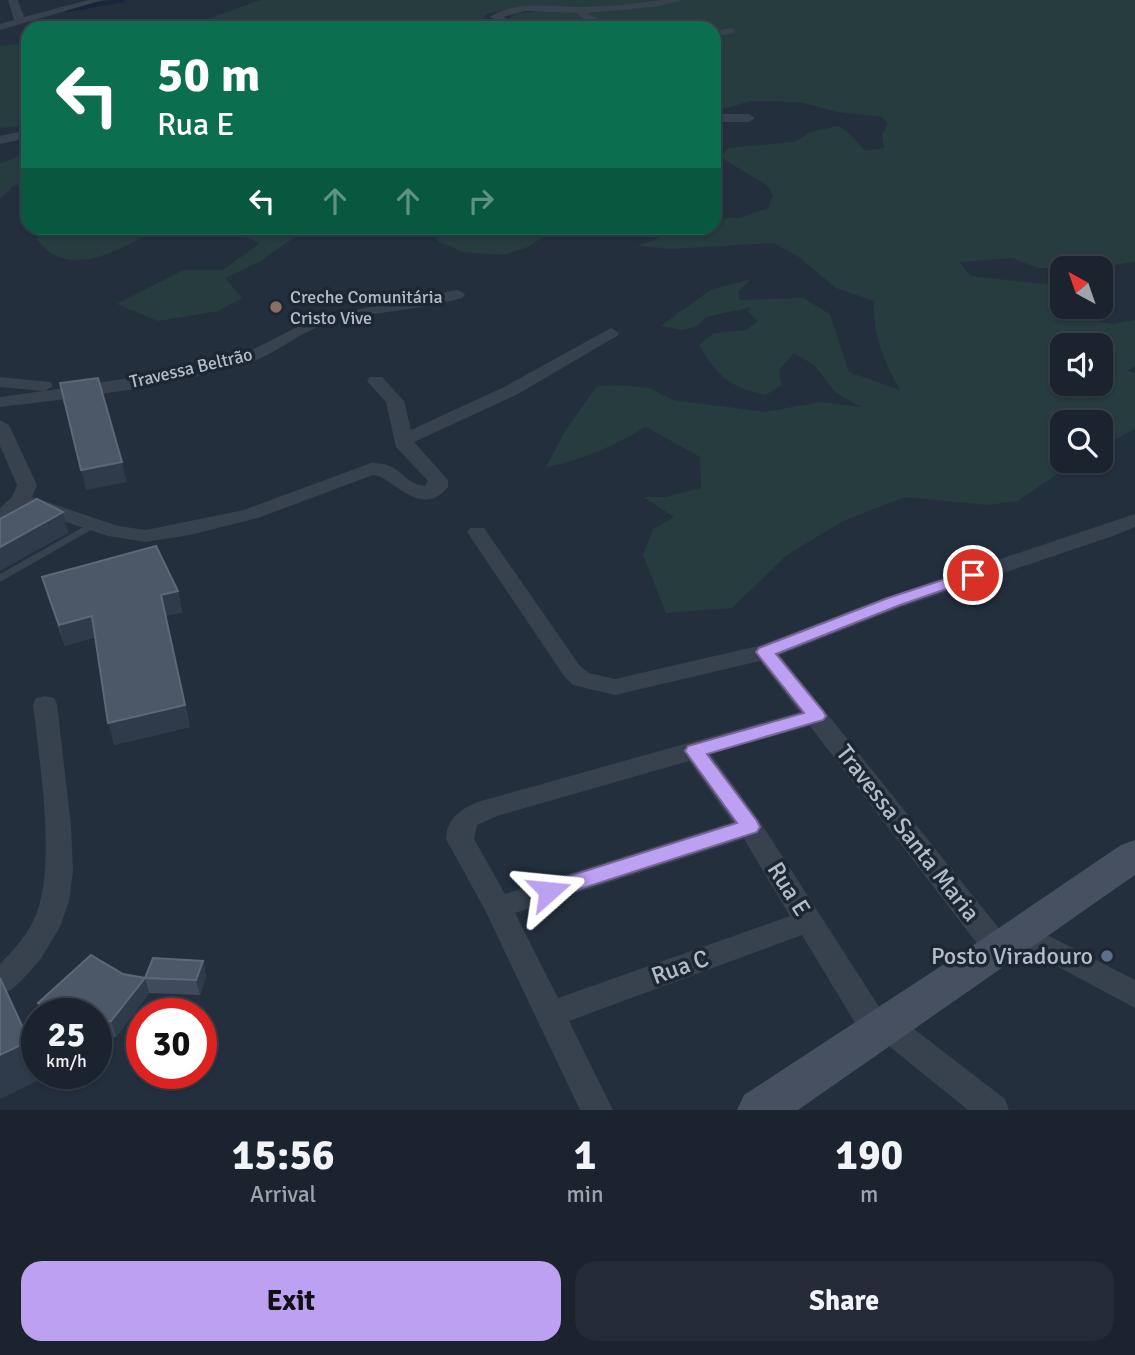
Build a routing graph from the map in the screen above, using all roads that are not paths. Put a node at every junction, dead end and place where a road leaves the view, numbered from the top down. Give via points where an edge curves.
1 (13, 0) edge
2 (98, 0) edge
3 (678, 0) edge
4 (580, 10) junction
5 (22, 21) edge
6 (504, 21) edge
7 (594, 21) edge
8 (19, 22) joint
9 (0, 27) edge
10 (730, 31) dead end
11 (721, 33) edge
12 (721, 118) edge
13 (749, 118) dead end
14 (21, 136) edge
15 (0, 140) edge
16 (457, 295) dead end
17 (611, 333) dead end
18 (376, 381) dead end
19 (0, 382) edge
20 (81, 392) junction
21 (0, 402) edge
22 (0, 425) edge
23 (404, 440) junction
24 (22, 500) junction
25 (0, 519) edge
26 (1135, 520) edge
27 (94, 524) junction
28 (477, 532) dead end
29 (0, 579) edge
30 (765, 652) junction
31 (45, 704) dead end
32 (816, 716) junction
33 (695, 751) junction
34 (750, 827) junction
35 (1135, 855) edge
36 (498, 907) junction
37 (808, 921) junction
38 (1011, 942) junction
39 (0, 981) edge
40 (1135, 995) edge
41 (551, 1014) junction
42 (881, 1028) junction
43 (597, 1110) edge
44 (760, 1110) edge
45 (993, 1110) edge

1 - 8 street
2 - 5 street
3 - 4 street
4 - 6 street via 522,9 495,17
4 - 7 street
8 - 9 street
10 - 11 street
12 - 13 street
14 - 15 street
16 - 20 street, Travessa Beltrão via 414,307 337,316 315,322 246,358
17 - 23 street via 510,390
18 - 23 street via 395,401
19 - 20 street
20 - 21 street, Travessa Beltrão
22 - 24 street via 25,478
23 - 27 street via 405,447 438,480 432,491 409,490 379,468 251,514 190,530 146,536
24 - 25 street
24 - 27 street
26 - 30 street via 894,601
27 - 29 lane
28 - 30 street via 581,678 615,687
30 - 32 street, Travessa Santa Maria
31 - 39 street via 58,818 58,887 39,937
32 - 33 street
32 - 38 street, Travessa Santa Maria
33 - 34 street, Rua E
33 - 36 street via 464,820 460,839
34 - 36 street
34 - 37 street, Rua E
35 - 38 main road
36 - 41 street
37 - 41 street, Rua C
37 - 42 street, Rua E
38 - 40 street
38 - 42 main road
41 - 43 street
42 - 44 main road
42 - 45 street, Rua E

